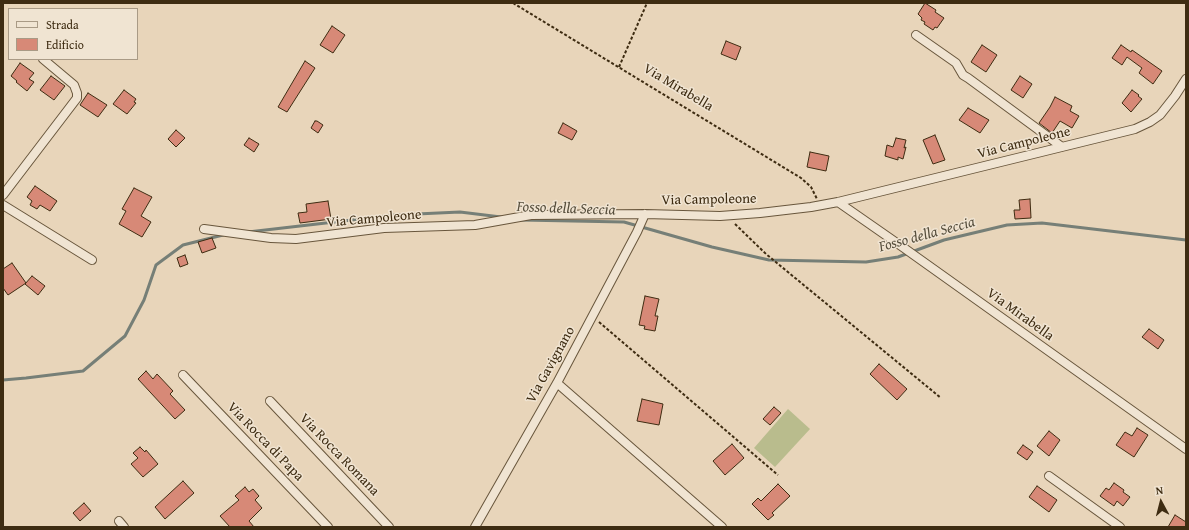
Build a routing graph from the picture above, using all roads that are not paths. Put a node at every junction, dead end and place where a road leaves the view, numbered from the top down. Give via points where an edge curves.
1 (916, 35) dead end
2 (44, 60) edge
3 (1186, 79) edge
4 (1062, 147) junction
5 (3, 195) edge
6 (838, 202) junction
7 (3, 205) edge
8 (645, 214) junction
9 (204, 229) dead end
10 (92, 260) dead end
11 (183, 375) dead end
12 (557, 383) junction
13 (270, 401) dead end
14 (1186, 449) edge
15 (1049, 476) dead end
16 (328, 527) edge
17 (389, 527) edge
18 (476, 527) edge
19 (722, 527) edge
20 (1120, 527) edge

1 - 4 street via 956,63 963,75
2 - 5 street via 74,85 77,98
3 - 4 street, Via Campoleone via 1158,118 1132,130
4 - 6 street, Via Campoleone
6 - 8 street, Via Campoleone via 728,216
6 - 14 street, Via Mirabella
7 - 10 street
8 - 9 street, Via Campoleone via 540,214 465,226 384,228 296,238 243,235
8 - 12 street, Via Gavignano
11 - 16 street, Via Rocca di Papa
12 - 18 street, Via Gavignano
12 - 19 street
13 - 17 street, Via Rocca Romana
15 - 20 street

